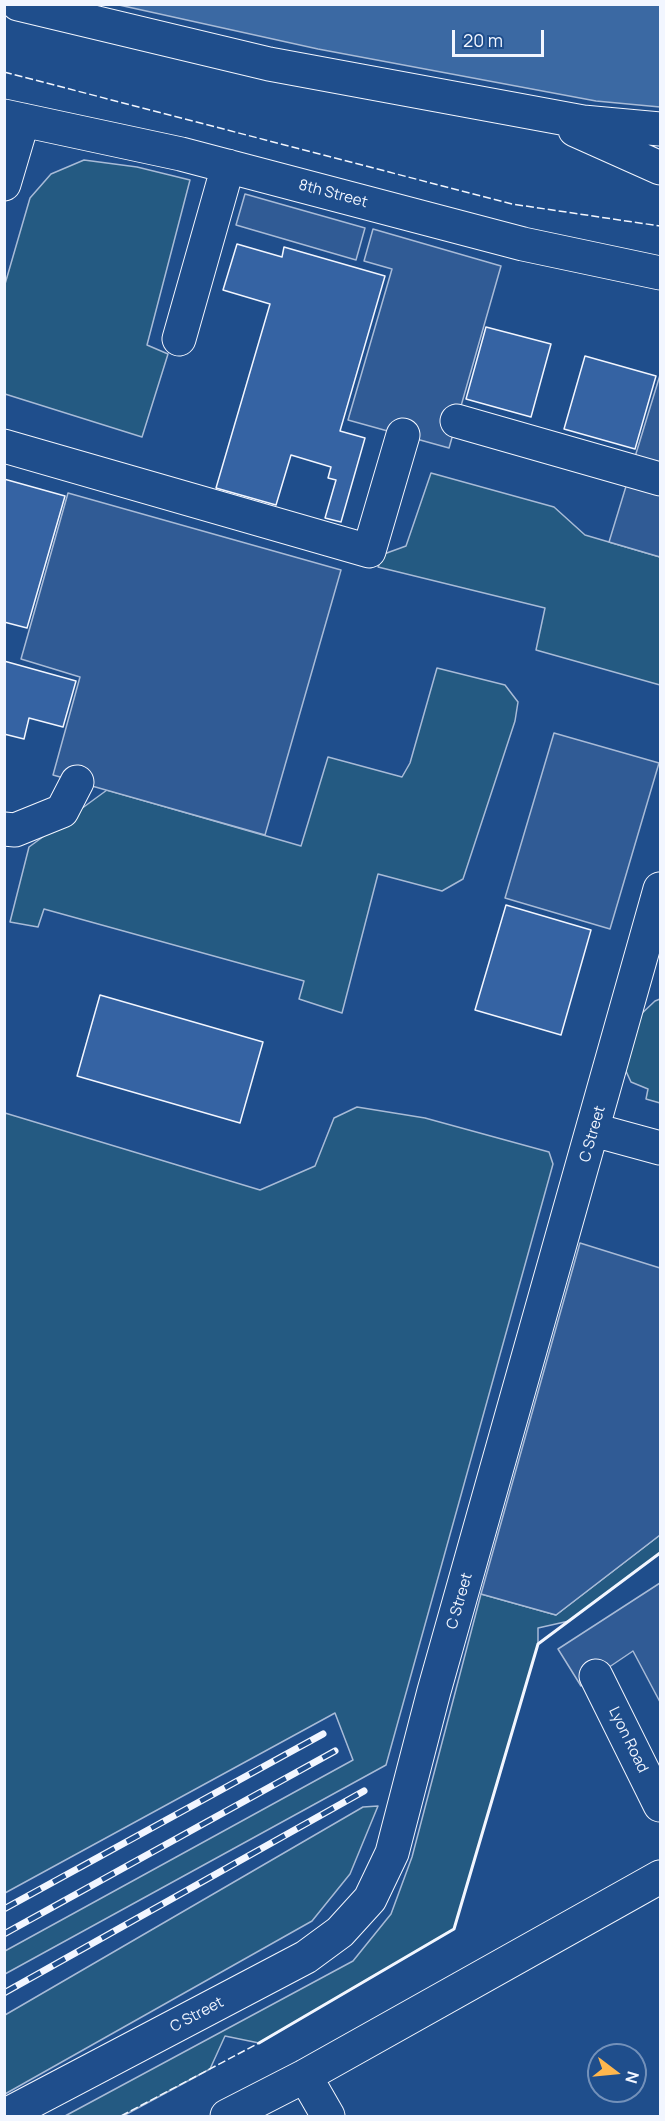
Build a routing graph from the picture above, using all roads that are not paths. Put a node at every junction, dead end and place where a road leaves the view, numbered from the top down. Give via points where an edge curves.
1 (18, 4) edge
2 (540, 114) junction
3 (14, 118) edge
4 (660, 129) edge
5 (228, 166) junction
6 (660, 168) edge
7 (4, 184) edge
8 (660, 273) edge
9 (179, 339) dead end
10 (457, 420) dead end
11 (403, 435) dead end
12 (4, 446) edge
13 (660, 479) edge
14 (77, 782) dead end
15 (4, 829) edge
16 (660, 889) edge
17 (594, 1130) junction
18 (660, 1148) edge
19 (596, 1676) dead end
20 (660, 1805) edge
21 (660, 1877) edge
22 (305, 2076) junction
23 (4, 2116) edge
24 (226, 2116) edge
25 (328, 2116) edge

1 - 2 street via 269,64
2 - 4 street
2 - 6 street
3 - 5 street, 8th Street
3 - 7 street
5 - 8 street, 8th Street via 523,244
5 - 9 street
10 - 13 street
11 - 12 street via 369,551
14 - 15 street via 62,811 15,830
16 - 17 street, C Street
17 - 18 street
17 - 23 street, C Street via 434,1691 392,1853 370,1899 340,1932 306,1957
19 - 20 street, Lyon Road
21 - 22 street
22 - 24 street
22 - 25 street

